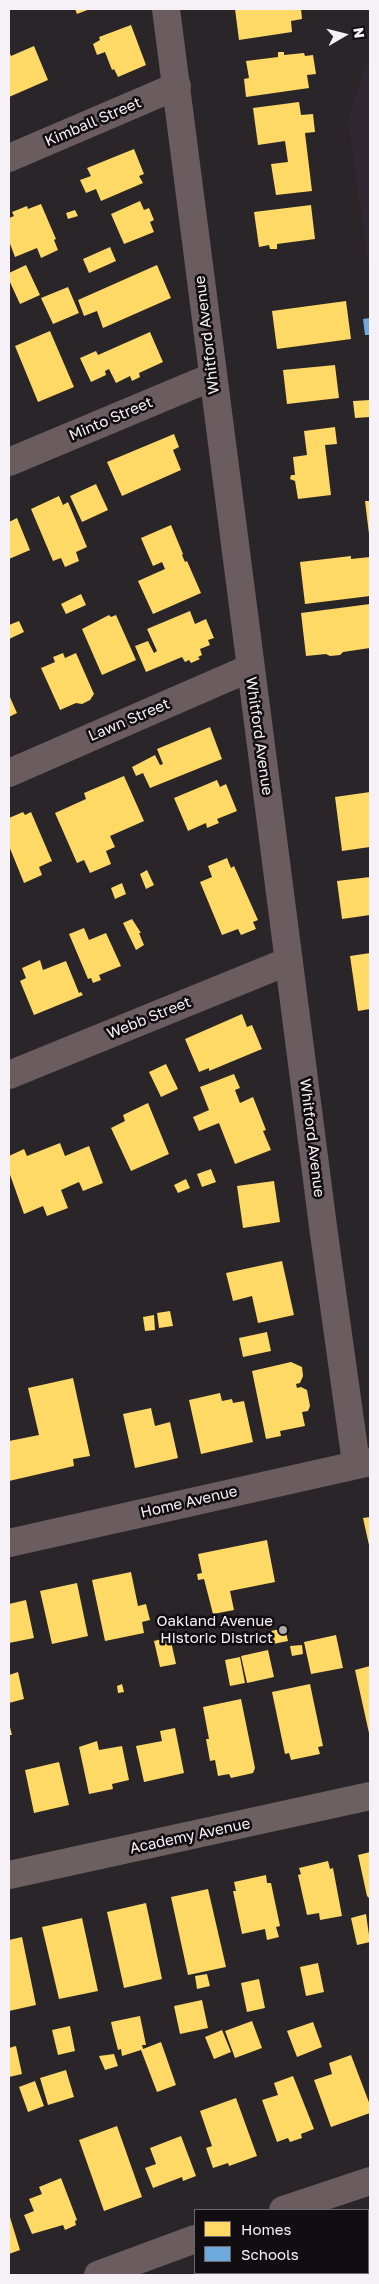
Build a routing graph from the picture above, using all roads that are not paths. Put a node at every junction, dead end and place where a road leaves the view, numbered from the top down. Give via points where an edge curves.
1 (166, 9) edge
2 (177, 86) junction
3 (9, 158) edge
4 (212, 377) junction
5 (9, 462) edge
6 (250, 668) junction
7 (9, 773) edge
8 (289, 961) junction
9 (9, 1075) edge
10 (363, 1462) edge
11 (9, 1543) edge
12 (370, 1796) edge
13 (9, 1875) edge
14 (370, 2182) edge
15 (286, 2209) edge
16 (194, 2239) edge
17 (98, 2275) edge

1 - 2 street, Whitford Avenue
2 - 3 street, Kimball Street
2 - 4 street, Whitford Avenue
4 - 5 street, Minto Street
4 - 6 street, Whitford Avenue
6 - 7 street, Lawn Street
6 - 8 street, Whitford Avenue
8 - 9 street, Webb Street
8 - 10 street, Whitford Avenue
10 - 11 street, Home Avenue
12 - 13 street, Academy Avenue
14 - 15 street
16 - 17 street

